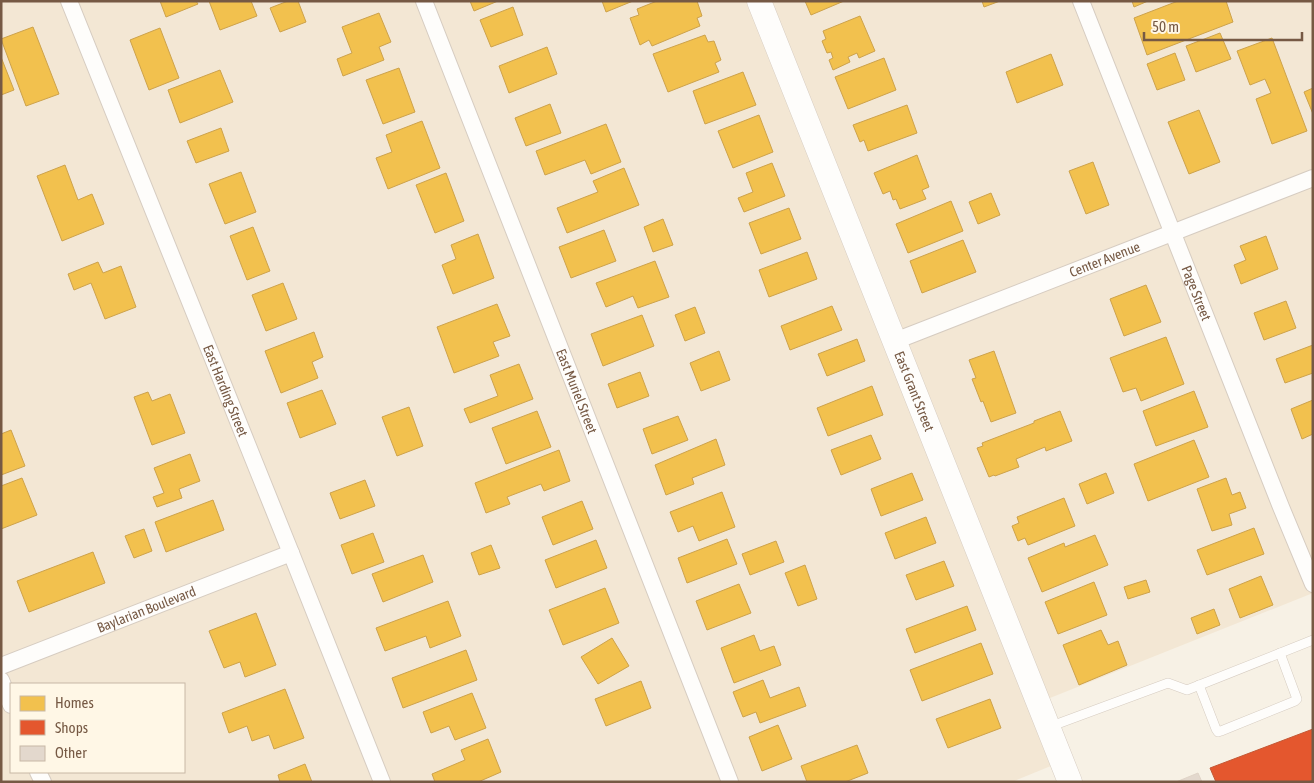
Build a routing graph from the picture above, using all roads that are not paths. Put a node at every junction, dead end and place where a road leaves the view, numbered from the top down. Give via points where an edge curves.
1 (68, 1) edge
2 (424, 1) edge
3 (759, 1) edge
4 (1081, 1) edge
5 (1313, 178) edge
6 (1173, 233) junction
7 (895, 341) junction
8 (291, 553) junction
9 (1313, 584) edge
10 (1313, 640) edge
11 (1280, 653) junction
12 (1, 666) edge
13 (1, 680) edge
14 (1199, 685) junction
15 (10, 702) edge
16 (1049, 727) junction
17 (382, 782) edge
18 (730, 782) edge
19 (1070, 782) edge

1 - 8 street, East Harding Street
2 - 18 street, East Muriel Street
3 - 7 street, East Grant Street
4 - 6 street, Page Street
5 - 6 street, Center Avenue
6 - 7 street, Center Avenue
6 - 9 street, Page Street
7 - 16 street, East Grant Street
8 - 12 street, Baylarian Boulevard
8 - 17 street, East Harding Street
10 - 11 lane
11 - 14 lane
11 - 14 lane via 1297,699 1221,731 1216,729
13 - 15 street
14 - 16 lane via 1187,690 1168,683
16 - 19 street, East Grant Street

